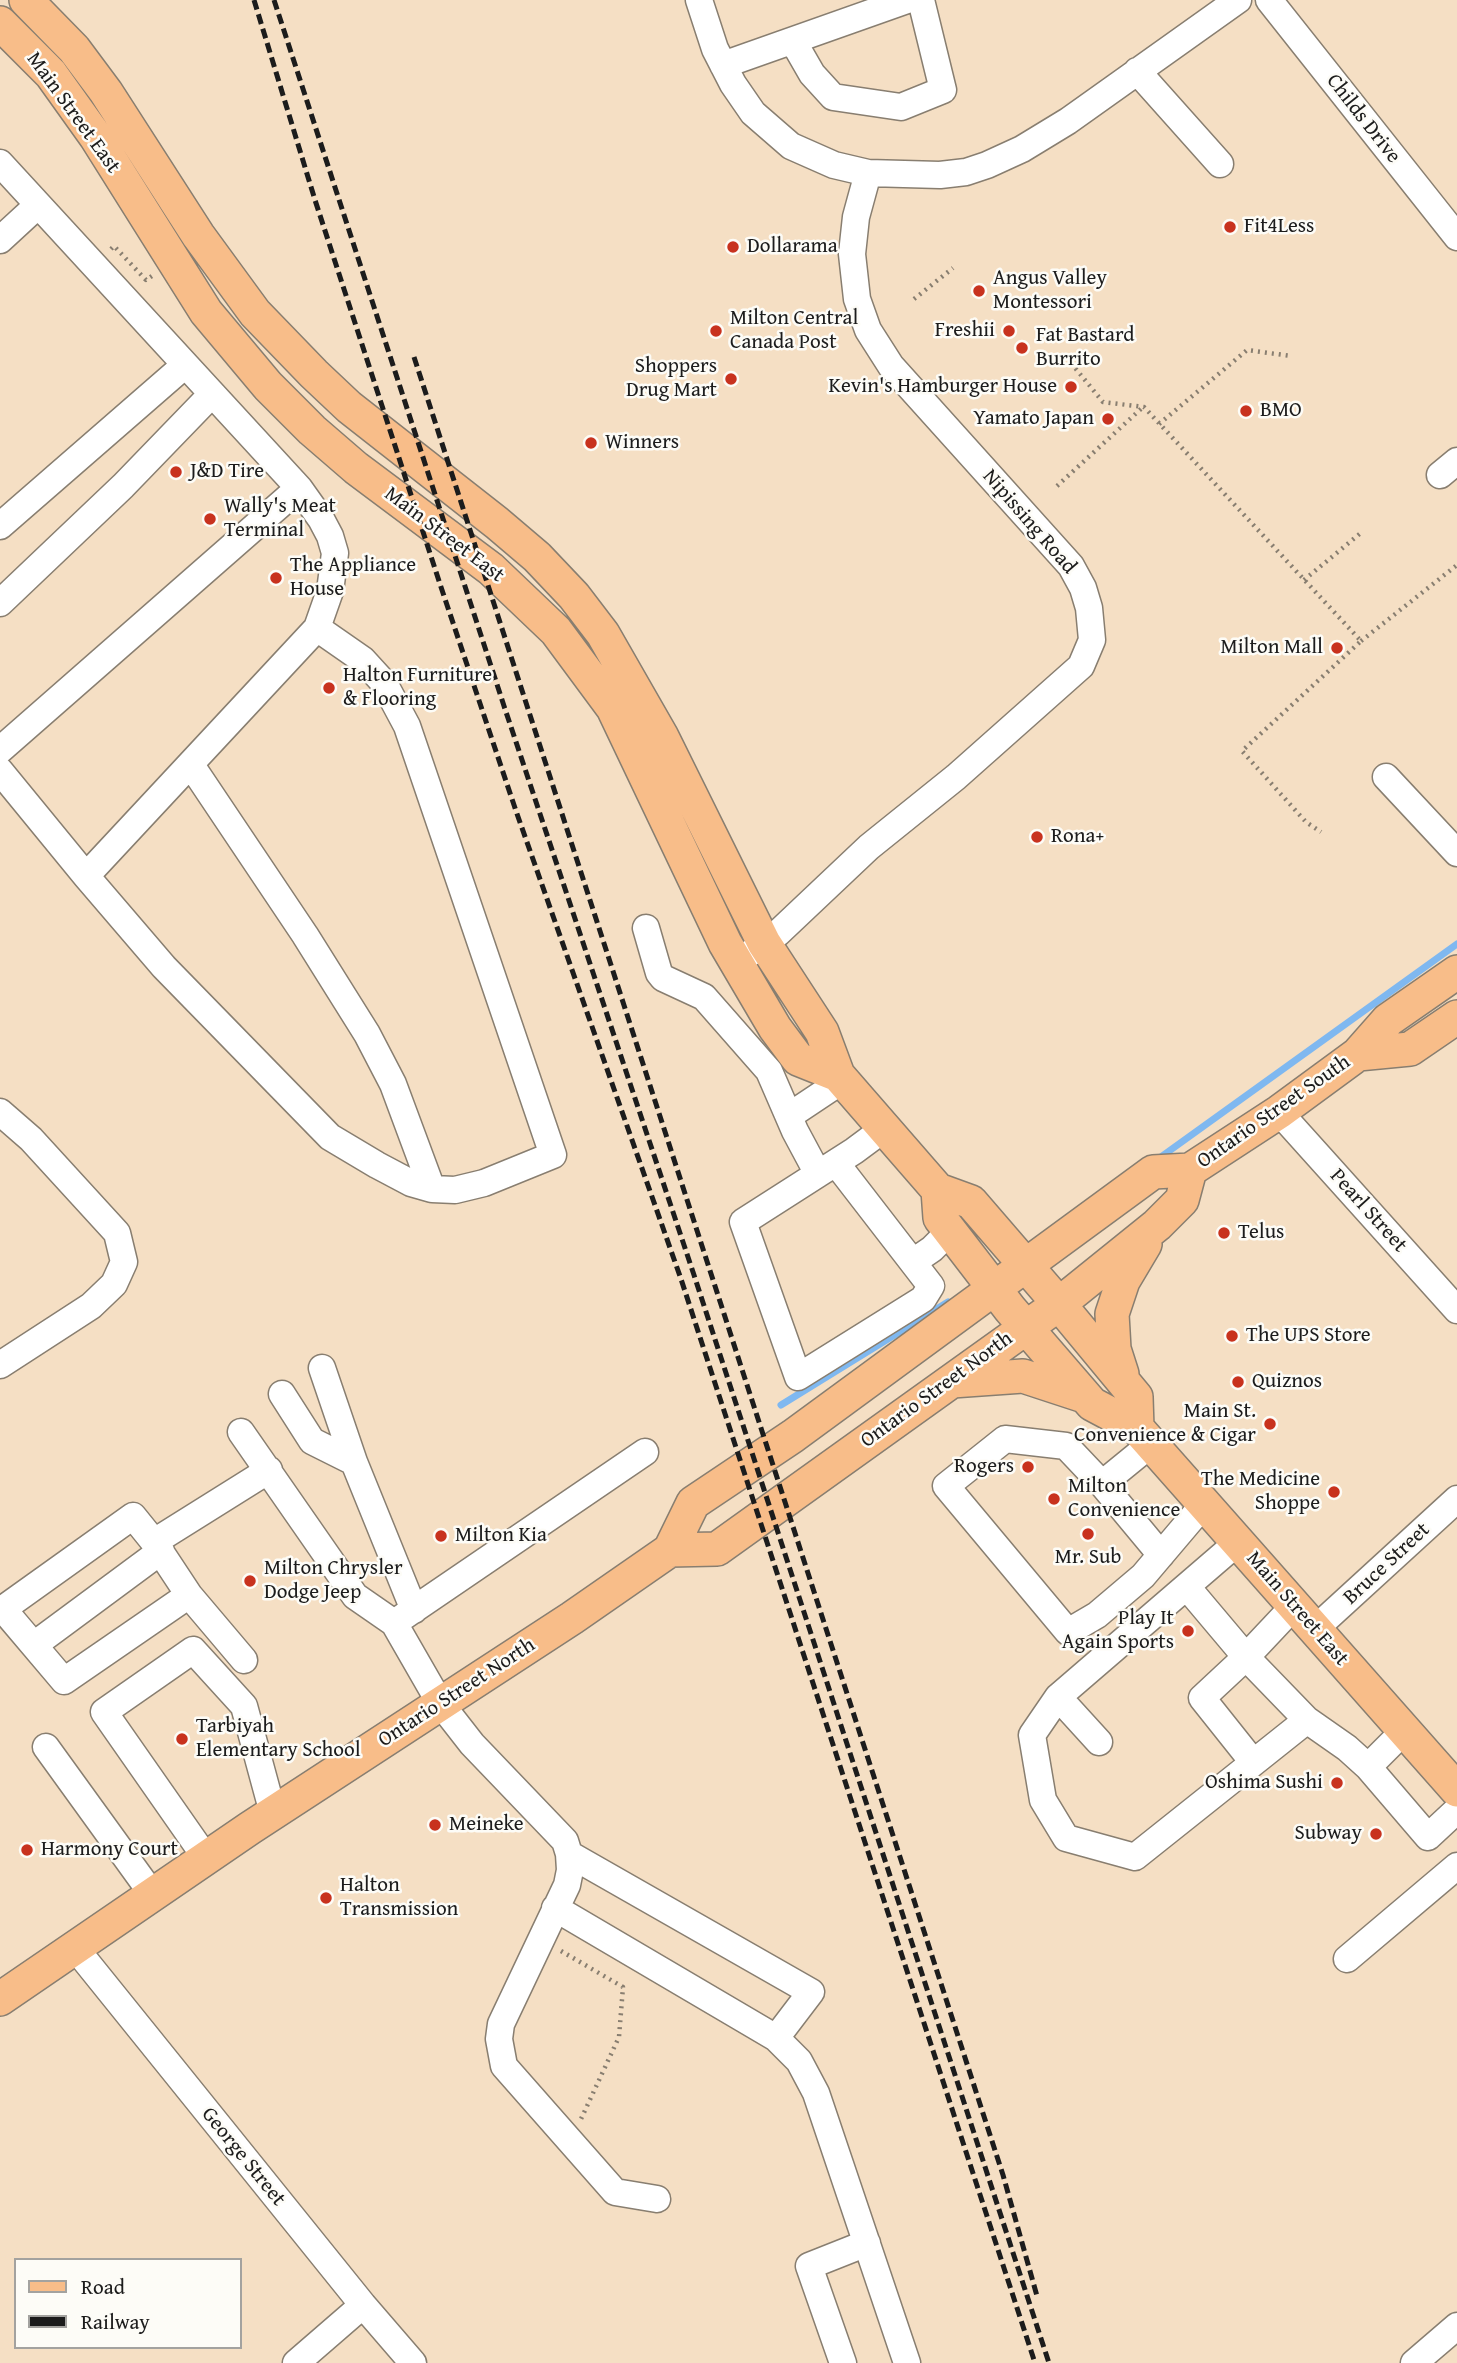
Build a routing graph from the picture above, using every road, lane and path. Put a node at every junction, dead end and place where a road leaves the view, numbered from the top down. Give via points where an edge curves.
1 (26, 0) edge
2 (699, 0) edge
3 (907, 0) edge
4 (921, 0) edge
5 (1238, 0) edge
6 (1269, 0) edge
7 (844, 10) edge
8 (0, 23) edge
9 (793, 41) junction
10 (723, 65) junction
11 (1137, 71) junction
12 (0, 163) edge
13 (1220, 164) dead end
14 (868, 173) junction
15 (38, 205) junction
16 (1457, 237) edge
17 (0, 240) edge
18 (953, 268) dead end
19 (914, 299) dead end
20 (1291, 356) dead end
21 (1071, 363) dead end
22 (185, 365) junction
23 (212, 394) junction
24 (1144, 407) junction
25 (1158, 424) junction
26 (1057, 486) dead end
27 (299, 488) junction
28 (0, 526) edge
29 (1362, 533) dead end
30 (1457, 565) edge
31 (1304, 580) junction
32 (0, 603) edge
33 (317, 628) junction
34 (1361, 641) junction
35 (0, 750) edge
36 (191, 765) junction
37 (0, 771) edge
38 (1386, 777) dead end
39 (1321, 832) dead end
40 (1457, 853) edge
41 (86, 876) junction
42 (646, 928) dead end
43 (764, 943) junction
44 (736, 964) junction
45 (1457, 972) edge
46 (1457, 1017) edge
47 (1358, 1054) junction
48 (840, 1078) junction
49 (0, 1112) edge
50 (1279, 1112) junction
51 (789, 1116) junction
52 (884, 1128) junction
53 (827, 1168) junction
54 (1190, 1170) junction
55 (432, 1189) junction
56 (938, 1190) junction
57 (1157, 1225) junction
58 (950, 1231) junction
59 (913, 1262) junction
60 (1026, 1265) junction
61 (994, 1288) junction
62 (1059, 1304) junction
63 (1457, 1310) edge
64 (1025, 1326) junction
65 (0, 1365) edge
66 (322, 1368) dead end
67 (952, 1381) junction
68 (1125, 1383) junction
69 (282, 1394) dead end
70 (1086, 1396) junction
71 (242, 1432) dead end
72 (1144, 1436) junction
73 (645, 1452) dead end
74 (354, 1462) junction
75 (269, 1470) junction
76 (1102, 1484) junction
77 (1457, 1499) edge
78 (1205, 1504) junction
79 (1238, 1542) junction
80 (158, 1547) junction
81 (670, 1550) junction
82 (1161, 1555) junction
83 (1186, 1587) junction
84 (189, 1595) junction
85 (404, 1616) junction
86 (1305, 1618) junction
87 (34, 1645) junction
88 (1247, 1657) junction
89 (244, 1660) dead end
90 (1058, 1697) junction
91 (440, 1703) junction
92 (1307, 1720) junction
93 (1404, 1731) junction
94 (1098, 1742) dead end
95 (46, 1747) dead end
96 (1253, 1762) junction
97 (1368, 1768) junction
98 (1457, 1790) edge
99 (1457, 1810) edge
100 (273, 1813) junction
101 (569, 1854) junction
102 (206, 1858) junction
103 (1457, 1866) edge
104 (153, 1895) junction
105 (555, 1908) junction
106 (540, 1939) junction
107 (76, 1948) junction
108 (1347, 1959) dead end
109 (0, 1999) edge
110 (776, 2038) junction
111 (571, 2142) junction
112 (657, 2199) dead end
113 (867, 2243) junction
114 (363, 2305) junction
115 (1457, 2326) edge
116 (296, 2363) edge
117 (413, 2363) edge
118 (842, 2363) edge
119 (906, 2363) edge
120 (1414, 2363) edge

1 - 43 main road, Main Street East via 98,81 198,235 256,313 349,407 537,557 603,634 662,737
2 - 10 street
3 - 7 street
4 - 9 street via 943,90 901,107 833,97 811,74
5 - 11 street
6 - 16 street, Childs Drive
7 - 9 street
8 - 44 main road, Main Street East via 51,75 96,137 205,312 268,386 356,468 491,569 556,631 613,708
9 - 10 street
10 - 14 street via 753,113 791,146 834,165
11 - 13 street
11 - 14 street via 1068,121 987,165 940,175
12 - 15 street
14 - 43 street, Nipissing Road via 852,254 857,299 868,330 891,366 1071,566 1089,608 1092,640 1081,666
15 - 17 street
15 - 22 street
18 - 19 path
20 - 25 path via 1247,350
21 - 24 path via 1103,402
22 - 23 street
22 - 28 street
23 - 27 street
23 - 32 street
24 - 25 path
24 - 26 path
25 - 31 path
27 - 33 street via 321,519 335,553 330,591
27 - 35 street
29 - 31 path
30 - 34 path
31 - 34 path
33 - 36 street
33 - 55 street via 363,660 384,683 407,726 554,1156 484,1183 455,1190
34 - 39 path via 1242,751 1306,822
36 - 41 street
36 - 55 street via 367,1034 393,1084
37 - 41 street
38 - 40 street
41 - 55 street via 164,967 330,1137 377,1166
42 - 51 street via 659,973 704,997 769,1072
43 - 44 street, Nipissing Road
43 - 48 main road, Main Street East via 822,1032
44 - 48 main road, Main Street East via 798,1059
45 - 47 main road, Ontario Street South via 1388,1020
46 - 47 main road, Ontario Street South via 1410,1049
47 - 50 main road, Ontario Street South
48 - 51 street
48 - 52 main road, Main Street East
49 - 65 street via 31,1139 117,1233 124,1262 114,1284 91,1306
50 - 54 main road, Ontario Street South
50 - 63 street, Pearl Street
51 - 53 street
52 - 53 street
52 - 56 main road, Main Street East
53 - 59 street
53 - 59 street via 743,1222 798,1377 923,1299 931,1286
54 - 57 main road, Ontario Street South via 1182,1200
54 - 60 main road, Ontario Street South via 1153,1172
56 - 58 main road, Main Street East via 940,1218
56 - 60 main road, Main Street East via 971,1202
57 - 62 main road, Ontario Street South
57 - 68 main road via 1123,1281 1112,1314 1114,1349
58 - 59 street
58 - 61 main road, Main Street East
60 - 61 main road, Ontario Street North
60 - 62 main road, Main Street East
61 - 64 main road, Main Street East
61 - 81 main road, Ontario Street North via 793,1436 693,1503
62 - 64 main road, Ontario Street North
62 - 68 main road, Main Street East
64 - 67 main road, Ontario Street North
64 - 70 main road, Main Street East
66 - 74 street
67 - 70 main road via 1023,1376
67 - 81 main road, Ontario Street North via 717,1549
68 - 72 main road, Main Street East via 1136,1397
69 - 74 street via 312,1441
70 - 72 main road, Main Street East
71 - 75 street
72 - 76 street
72 - 78 main road, Main Street East
73 - 85 street
74 - 85 street
75 - 80 street
75 - 85 street via 355,1596
76 - 82 street
76 - 82 street via 1066,1446 1006,1439 946,1486 1068,1632 1097,1615
77 - 86 street, Bruce Street
78 - 79 main road, Main Street East
78 - 82 street
79 - 83 street
79 - 86 main road, Main Street East
80 - 84 street
80 - 87 street
80 - 87 street via 133,1516 3,1609
81 - 91 main road, Ontario Street North
83 - 88 street
83 - 90 street
84 - 87 street via 64,1681
84 - 89 street
85 - 91 street
86 - 88 street, Bruce Street
86 - 93 main road, Main Street East
88 - 92 street
88 - 96 street, Bruce Street via 1202,1698
90 - 94 street
90 - 96 street via 1032,1735 1043,1800 1066,1838 1135,1857
91 - 100 main road, Ontario Street North
91 - 101 street via 472,1744 565,1841
92 - 96 street
92 - 97 street
93 - 97 street
93 - 98 main road, Main Street East
95 - 104 street
97 - 99 street via 1428,1836
100 - 102 main road, Ontario Street North
100 - 102 street via 244,1706 193,1650 104,1712
101 - 105 street via 567,1885
101 - 110 street via 811,1992
102 - 104 main road, Ontario Street North
103 - 108 street
104 - 107 main road, Ontario Street North
105 - 106 street
105 - 110 street
106 - 111 street via 501,2024 500,2052 504,2066
106 - 111 path via 623,1987 619,2037
107 - 109 main road, Ontario Street North
107 - 114 street, George Street
110 - 113 street via 799,2061 816,2093
111 - 112 street via 615,2192
113 - 118 street via 810,2266
113 - 119 street
114 - 116 street
114 - 117 street, George Street
115 - 120 street

